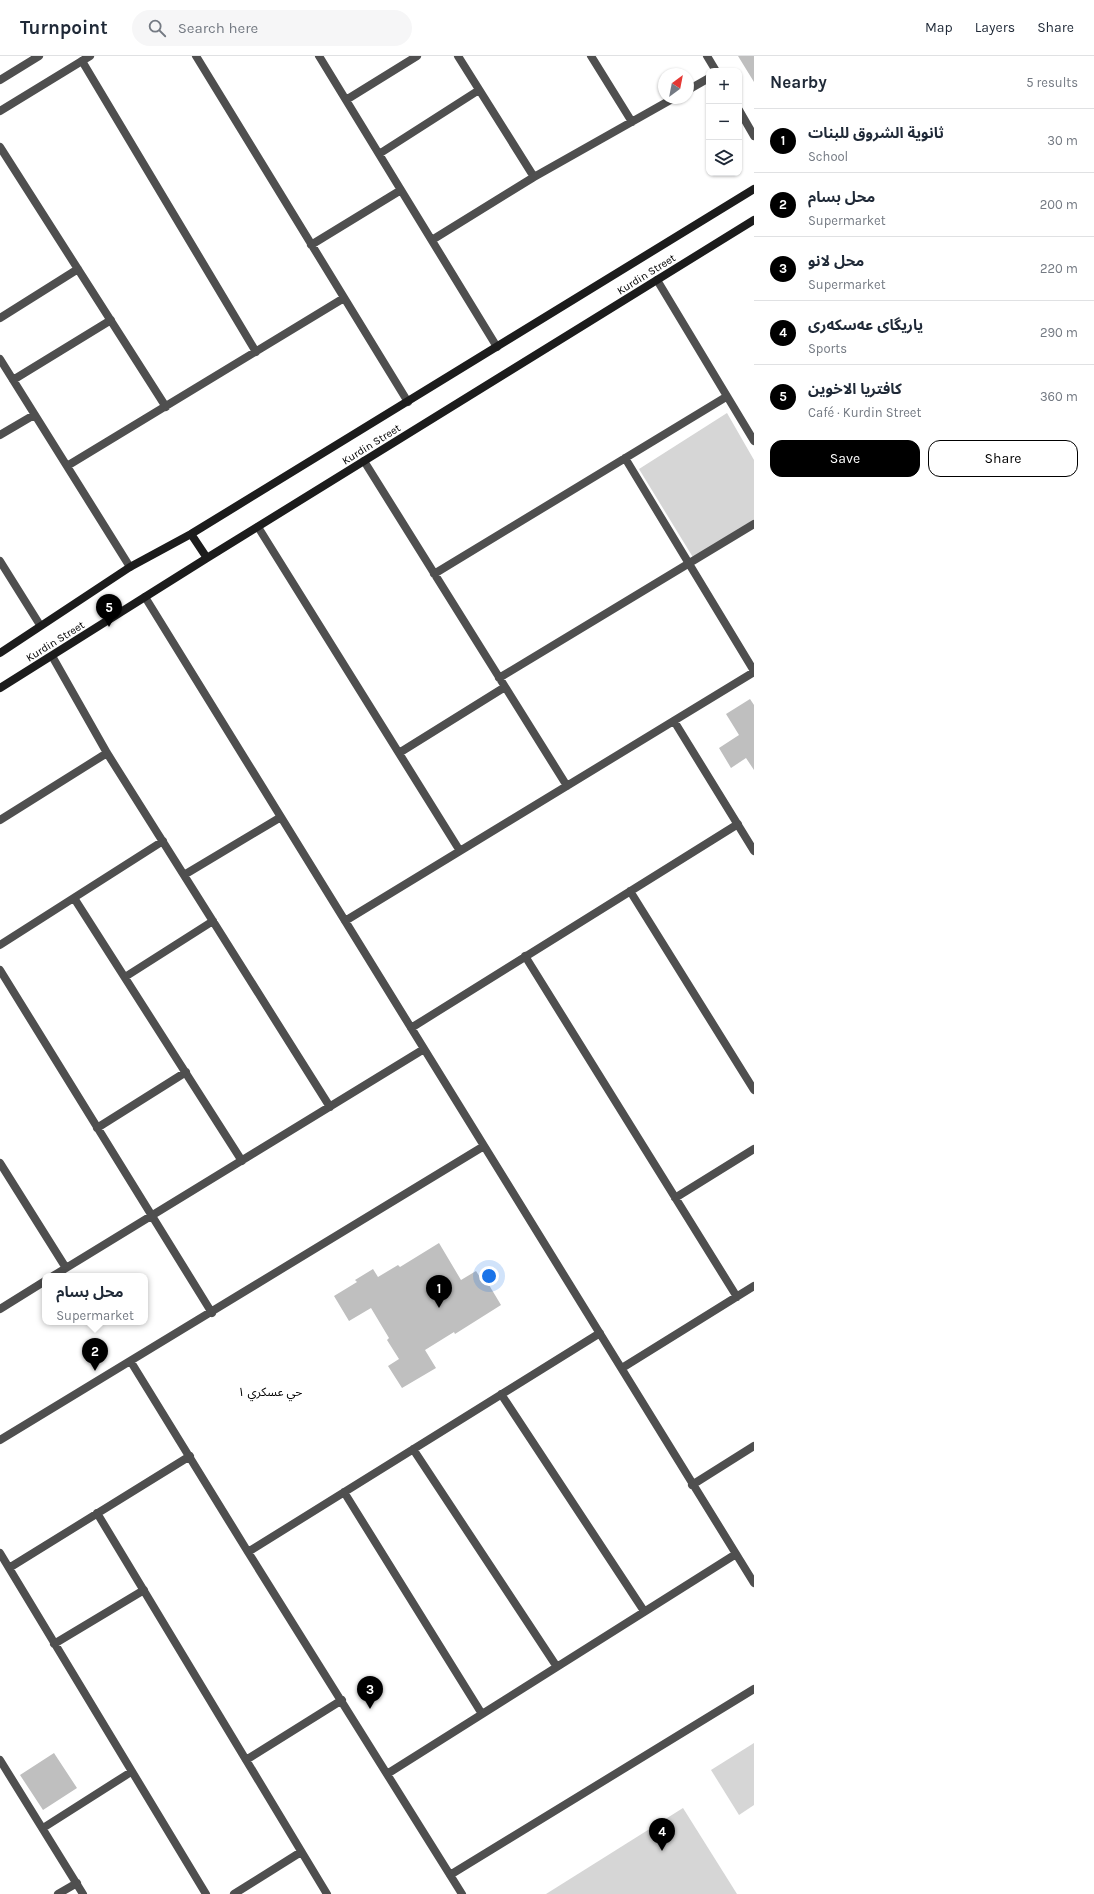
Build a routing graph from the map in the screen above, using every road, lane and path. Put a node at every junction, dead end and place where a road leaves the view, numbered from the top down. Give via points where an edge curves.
1 (39, 56) edge
2 (90, 56) edge
3 (196, 56) edge
4 (319, 56) edge
5 (417, 56) edge
6 (458, 56) edge
7 (591, 56) edge
8 (707, 56) edge
9 (82, 61) junction
10 (714, 68) edge
11 (0, 80) edge
12 (706, 80) edge
13 (694, 87) edge
14 (479, 90) junction
15 (346, 100) junction
16 (664, 104) edge
17 (0, 111) edge
18 (742, 115) edge
19 (632, 122) junction
20 (754, 136) edge
21 (0, 147) edge
22 (379, 154) junction
23 (534, 177) junction
24 (754, 189) edge
25 (401, 190) junction
26 (754, 220) edge
27 (432, 240) junction
28 (311, 244) junction
29 (78, 269) junction
30 (657, 280) junction
31 (344, 298) junction
32 (0, 318) edge
33 (110, 320) junction
34 (497, 347) junction
35 (256, 352) junction
36 (0, 359) edge
37 (13, 380) junction
38 (726, 397) junction
39 (408, 402) junction
40 (166, 406) junction
41 (34, 415) junction
42 (0, 435) edge
43 (754, 441) edge
44 (625, 458) junction
45 (364, 461) junction
46 (67, 466) junction
47 (754, 524) edge
48 (258, 527) junction
49 (191, 534) junction
50 (207, 558) junction
51 (0, 561) edge
52 (689, 564) junction
53 (130, 567) junction
54 (434, 574) junction
55 (145, 597) junction
56 (40, 625) junction
57 (0, 653) edge
58 (52, 656) junction
59 (754, 671) edge
60 (500, 678) junction
61 (0, 688) edge
62 (505, 688) junction
63 (674, 721) junction
64 (399, 752) junction
65 (107, 753) junction
66 (567, 786) junction
67 (281, 817) junction
68 (0, 820) edge
69 (738, 824) junction
70 (162, 841) junction
71 (460, 851) junction
72 (754, 851) edge
73 (184, 875) junction
74 (630, 891) junction
75 (74, 898) junction
76 (212, 921) junction
77 (345, 921) junction
78 (0, 945) edge
79 (525, 956) junction
80 (0, 970) edge
81 (125, 977) junction
82 (411, 1028) junction
83 (424, 1049) junction
84 (186, 1072) junction
85 (754, 1090) edge
86 (330, 1107) junction
87 (97, 1128) junction
88 (484, 1146) junction
89 (754, 1149) edge
90 (242, 1161) junction
91 (0, 1163) edge
92 (675, 1198) junction
93 (152, 1216) junction
94 (66, 1268) junction
95 (58, 1273) edge
96 (42, 1283) edge
97 (754, 1286) edge
98 (737, 1297) junction
99 (0, 1308) edge
100 (212, 1313) junction
101 (600, 1333) junction
102 (131, 1362) junction
103 (622, 1368) junction
104 (501, 1394) junction
105 (0, 1440) edge
106 (754, 1446) edge
107 (413, 1449) junction
108 (190, 1456) junction
109 (692, 1484) junction
110 (344, 1492) junction
111 (97, 1513) junction
112 (248, 1552) junction
113 (0, 1554) edge
114 (736, 1554) junction
115 (9, 1568) junction
116 (754, 1583) edge
117 (144, 1590) junction
118 (644, 1611) junction
119 (54, 1644) junction
120 (557, 1667) junction
121 (754, 1689) edge
122 (342, 1700) junction
123 (482, 1714) junction
124 (0, 1760) edge
125 (246, 1760) junction
126 (131, 1772) junction
127 (387, 1774) junction
128 (43, 1828) junction
129 (301, 1852) junction
130 (450, 1875) junction
131 (77, 1883) junction
132 (58, 1894) edge
133 (84, 1894) edge
134 (206, 1894) edge
135 (234, 1894) edge
136 (327, 1894) edge
137 (462, 1894) edge

1 - 11 street
2 - 9 street
3 - 28 street
4 - 15 street
5 - 15 street
6 - 14 street
7 - 19 street
8 - 10 street
9 - 17 street
9 - 35 street
12 - 13 street
14 - 22 street
14 - 23 street
15 - 22 street
16 - 19 street
18 - 20 street
19 - 23 street
21 - 29 street
22 - 25 street
23 - 27 street
24 - 34 main road, Kurdin Street
25 - 27 street
25 - 28 street
26 - 30 main road, Kurdin Street
27 - 34 street
28 - 31 street
29 - 32 street
29 - 33 street
30 - 38 street
30 - 45 main road, Kurdin Street
31 - 35 street
31 - 39 street
33 - 37 street
33 - 40 street
34 - 39 main road, Kurdin Street
35 - 40 street
36 - 37 street
37 - 41 street
38 - 43 street
38 - 44 street
39 - 49 main road, Kurdin Street
40 - 46 street
41 - 42 street
41 - 46 street
44 - 52 street
44 - 54 street
45 - 48 main road, Kurdin Street
45 - 54 street
46 - 53 street
47 - 52 street
48 - 50 main road, Kurdin Street
48 - 64 street
49 - 50 main road
49 - 53 main road, Kurdin Street
50 - 55 main road, Kurdin Street
51 - 56 street
52 - 59 street
52 - 60 street
53 - 56 main road, Kurdin Street
54 - 60 street
55 - 58 main road, Kurdin Street
55 - 67 street
56 - 57 main road, Kurdin Street
58 - 61 main road, Kurdin Street
58 - 65 street
59 - 63 street
60 - 62 street
62 - 64 street
62 - 66 street
63 - 66 street
63 - 69 street
64 - 71 street
65 - 68 street
65 - 70 street
66 - 71 street
67 - 73 street
67 - 77 street
69 - 72 street
69 - 74 street
70 - 73 street
70 - 75 street
71 - 77 street
73 - 76 street
74 - 79 street
74 - 85 street
75 - 78 street
75 - 81 street
76 - 81 street
76 - 86 street
77 - 82 street
79 - 82 street
79 - 92 street
80 - 87 street
81 - 84 street
82 - 83 street
83 - 86 street
83 - 88 street
84 - 87 street
84 - 90 street
86 - 90 street
87 - 93 street
88 - 100 street
88 - 101 street
89 - 92 street
90 - 93 street
91 - 94 street
92 - 98 street
93 - 94 street
93 - 100 street
94 - 95 street
96 - 99 street
97 - 98 street
98 - 103 street
100 - 102 street
101 - 103 street
101 - 104 street
102 - 105 street
102 - 108 street
103 - 109 street
104 - 107 street
104 - 118 street
106 - 109 street
107 - 110 street
107 - 120 street
108 - 111 street
108 - 112 street
109 - 114 street
110 - 112 street
110 - 123 street
111 - 115 street
111 - 117 street
112 - 122 street
113 - 115 street
114 - 116 street
114 - 118 street
115 - 119 street
117 - 119 street
117 - 125 street
118 - 120 street
119 - 126 street
120 - 123 street
121 - 130 street
122 - 125 street
122 - 127 street
123 - 127 street
124 - 128 street
125 - 129 street
126 - 128 street
126 - 134 street
127 - 130 street
128 - 131 street
129 - 135 street
129 - 136 street
130 - 137 street
131 - 132 street
131 - 133 street

